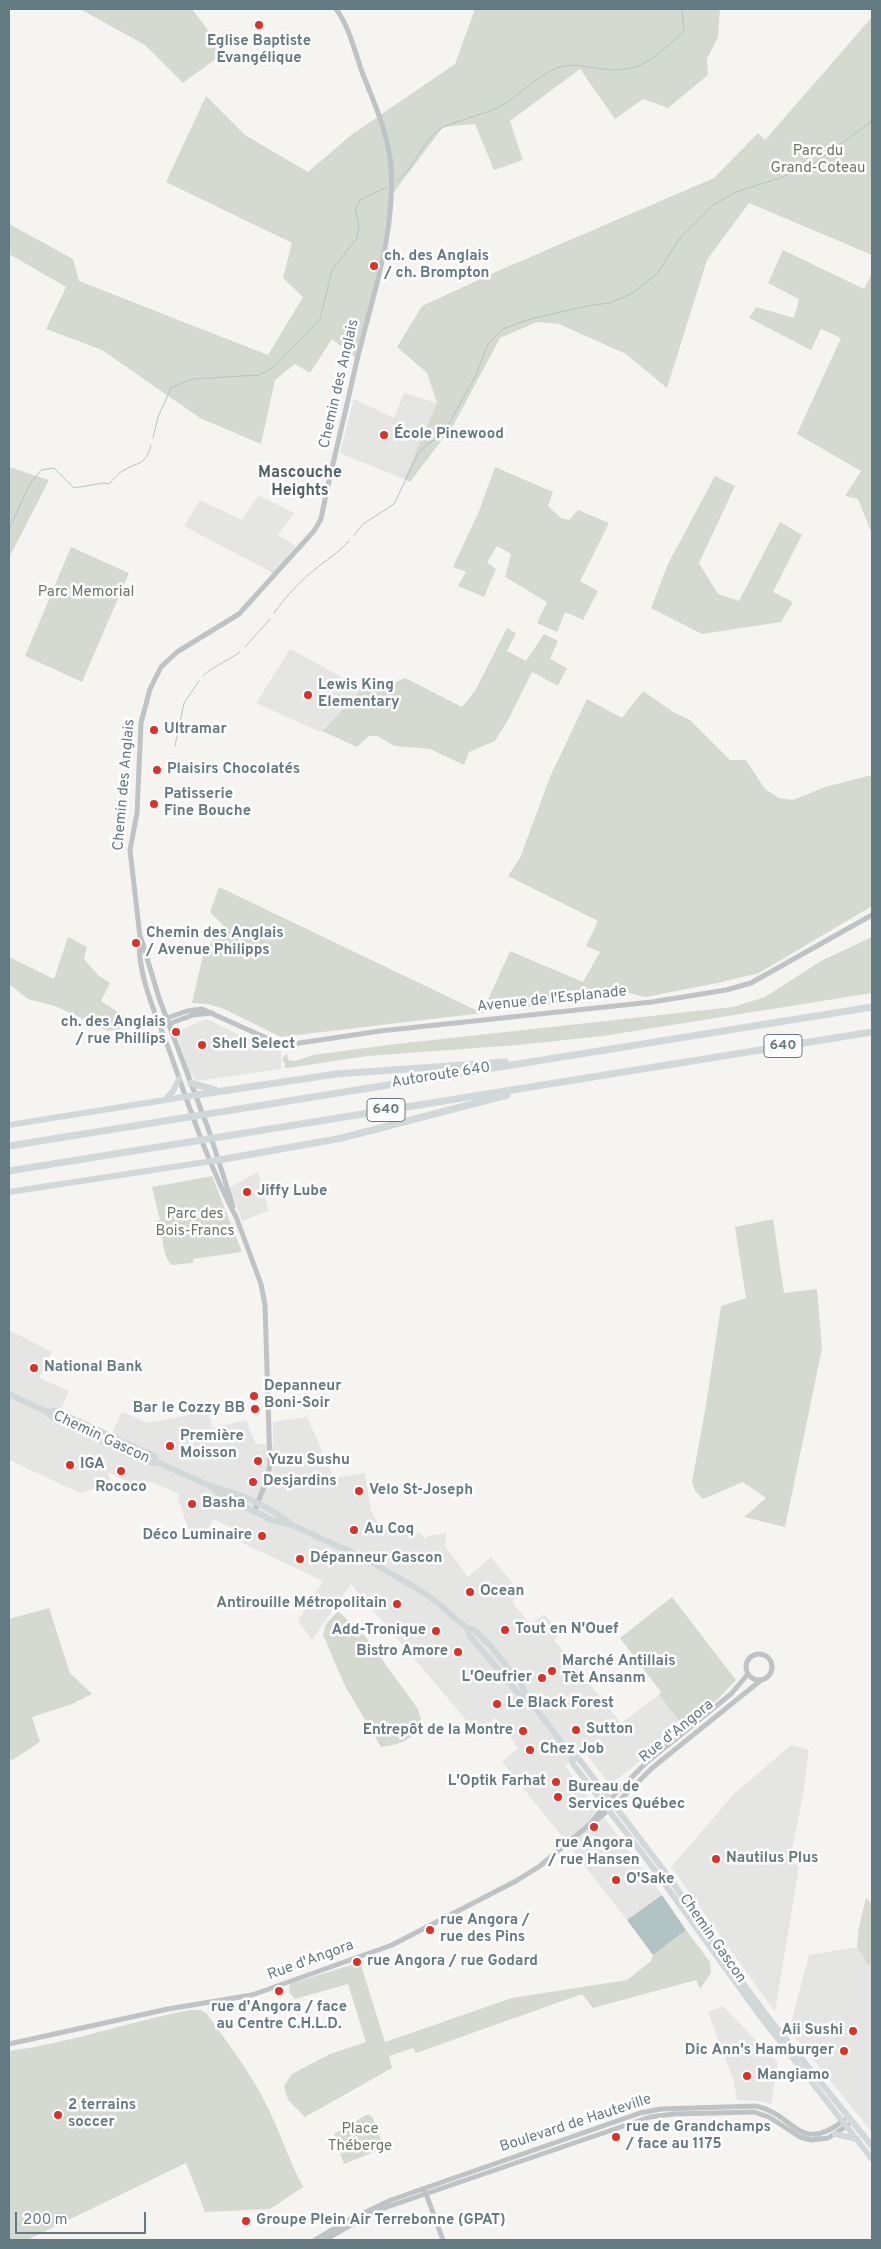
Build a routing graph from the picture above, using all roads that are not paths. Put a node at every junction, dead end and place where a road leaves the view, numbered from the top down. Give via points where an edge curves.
1 (336, 9) edge
2 (872, 915) edge
3 (140, 937) junction
4 (872, 1007) edge
5 (222, 1016) junction
6 (167, 1018) junction
7 (158, 1021) junction
8 (169, 1024) junction
9 (160, 1027) junction
10 (872, 1032) edge
11 (536, 1061) junction
12 (179, 1079) junction
13 (191, 1082) junction
14 (549, 1084) junction
15 (219, 1091) junction
16 (196, 1095) junction
17 (186, 1096) junction
18 (165, 1100) junction
19 (9, 1125) edge
20 (9, 1146) edge
21 (219, 1160) junction
22 (210, 1162) junction
23 (9, 1171) edge
24 (9, 1192) edge
25 (236, 1217) junction
26 (9, 1394) edge
27 (210, 1486) junction
28 (257, 1504) junction
29 (254, 1512) junction
30 (292, 1524) junction
31 (748, 1674) junction
32 (760, 1680) junction
33 (610, 1805) junction
34 (9, 2044) edge
35 (851, 2119) junction
36 (845, 2124) junction
37 (836, 2134) junction
38 (856, 2139) junction
39 (872, 2146) edge
40 (872, 2158) edge
41 (425, 2191) junction
42 (315, 2240) edge
43 (325, 2240) edge
44 (443, 2240) edge

1 - 3 street, Chemin des Anglais via 355,51 386,140 391,194 385,248 317,526 245,609 177,652 161,667 150,689 141,723 137,813 130,850
2 - 5 street, Avenue de l'Esplanade via 751,983 659,1001 376,1031 297,1044 273,1041
3 - 6 street, Chemin des Anglais
3 - 7 street, Chemin des Anglais via 142,966
4 - 11 highway, Autoroute 640 / 640
5 - 6 street, Avenue de l'Esplanade via 200,1008
5 - 8 street, Avenue de l'Esplanade via 202,1013
6 - 7 street, Avenue de l'Esplanade
6 - 8 street, Chemin des Anglais
7 - 9 street, Chemin des Anglais
8 - 9 street, Avenue de l'Esplanade
8 - 13 street, Chemin des Anglais
9 - 12 street, Chemin des Anglais
10 - 14 highway, Autoroute 640 / 640
11 - 15 highway via 354,1072
11 - 20 highway, Autoroute 640 / 640
12 - 17 street, Chemin des Anglais
12 - 18 main road
13 - 15 highway
13 - 16 street, Chemin des Anglais
14 - 21 highway via 342,1138
14 - 23 highway, Autoroute 640 / 640
15 - 16 highway
16 - 17 main road
16 - 21 street, Chemin des Anglais
17 - 18 main road
17 - 22 street, Chemin des Anglais
18 - 19 main road
21 - 22 main road
21 - 25 street, Chemin des Anglais
22 - 24 main road
22 - 25 street, Chemin des Anglais
25 - 28 street, Chemin des Anglais via 265,1306 270,1465
26 - 27 main road, Chemin Gascon via 150,1464 158,1462
27 - 28 main road, Chemin Gascon
27 - 29 main road, Chemin Gascon via 227,1499
28 - 29 street, Chemin des Anglais
28 - 30 main road, Chemin Gascon
29 - 30 main road, Chemin Gascon via 271,1520
30 - 33 main road, Chemin Gascon via 398,1575 438,1602 467,1628 469,1635 517,1692 526,1696 572,1756 573,1764
31 - 32 street
31 - 32 street via 746,1665 750,1658 766,1655 772,1661 773,1670
31 - 33 street, Rue d'Angora via 731,1694 647,1762
32 - 33 street, Rue d'Angora
33 - 34 street, Rue d'Angora via 524,1877 381,1949 252,1995 143,2014
33 - 35 main road, Chemin Gascon via 669,1877 738,1978
33 - 36 main road, Chemin Gascon via 736,1984
35 - 36 street, Boulevard de Hauteville
35 - 39 main road, Chemin Gascon
36 - 37 street, Boulevard de Hauteville
36 - 38 main road, Chemin Gascon
36 - 41 street, Boulevard de Hauteville via 827,2132 810,2134 756,2106 654,2110
37 - 38 main road
37 - 41 street, Boulevard de Hauteville via 818,2140 803,2138 766,2115 751,2111 662,2115
38 - 40 main road, Chemin Gascon
41 - 42 street, Boulevard de Hauteville via 376,2207
41 - 43 street, Boulevard de Hauteville via 377,2211
41 - 44 street

